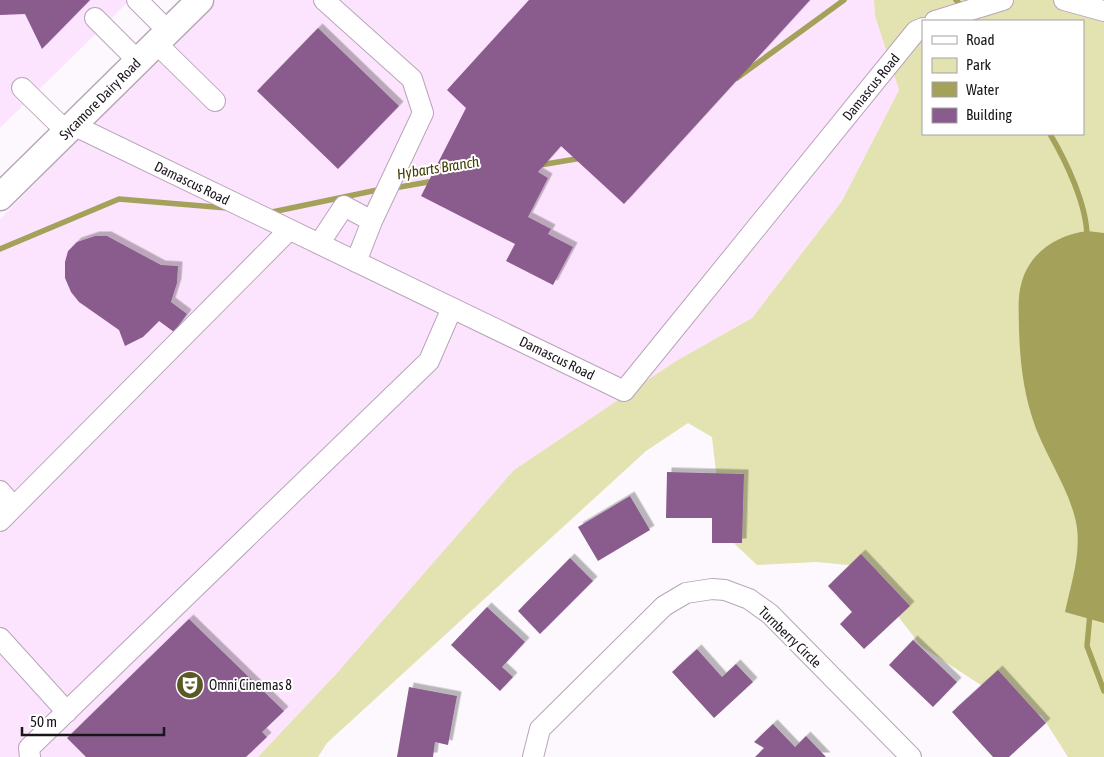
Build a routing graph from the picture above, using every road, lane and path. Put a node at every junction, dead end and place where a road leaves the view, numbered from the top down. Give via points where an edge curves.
1 (137, 0) edge
2 (200, 0) edge
3 (1003, 0) edge
4 (1064, 0) edge
5 (336, 4) edge
6 (1104, 11) edge
7 (95, 18) dead end
8 (938, 20) edge
9 (920, 30) edge
10 (154, 45) junction
11 (22, 88) dead end
12 (215, 101) dead end
13 (70, 129) junction
14 (0, 197) edge
15 (372, 221) junction
16 (289, 230) junction
17 (319, 244) junction
18 (356, 262) junction
19 (452, 308) junction
20 (0, 491) edge
21 (14, 507) junction
22 (0, 521) edge
23 (0, 638) edge
24 (67, 712) junction
25 (30, 757) edge
26 (533, 757) edge
27 (910, 757) edge

1 - 10 street
2 - 10 main road, Sycamore Dairy Road
3 - 8 street
4 - 6 street
5 - 15 street via 412,79 423,113
7 - 10 street
9 - 19 street, Damascus Road via 624,391
10 - 12 street
10 - 13 main road, Sycamore Dairy Road
11 - 13 street, Damascus Road
13 - 14 main road, Sycamore Dairy Road
13 - 16 street, Damascus Road
15 - 17 street via 344,206
15 - 18 street
16 - 17 street, Damascus Road
16 - 21 street
17 - 18 street, Damascus Road
18 - 19 street, Damascus Road
19 - 24 street via 430,362
20 - 21 street
21 - 22 street
23 - 24 street
24 - 25 street via 29,748
26 - 27 street, Turnberry Circle via 540,729 664,606 686,593 712,589 737,594 770,614

